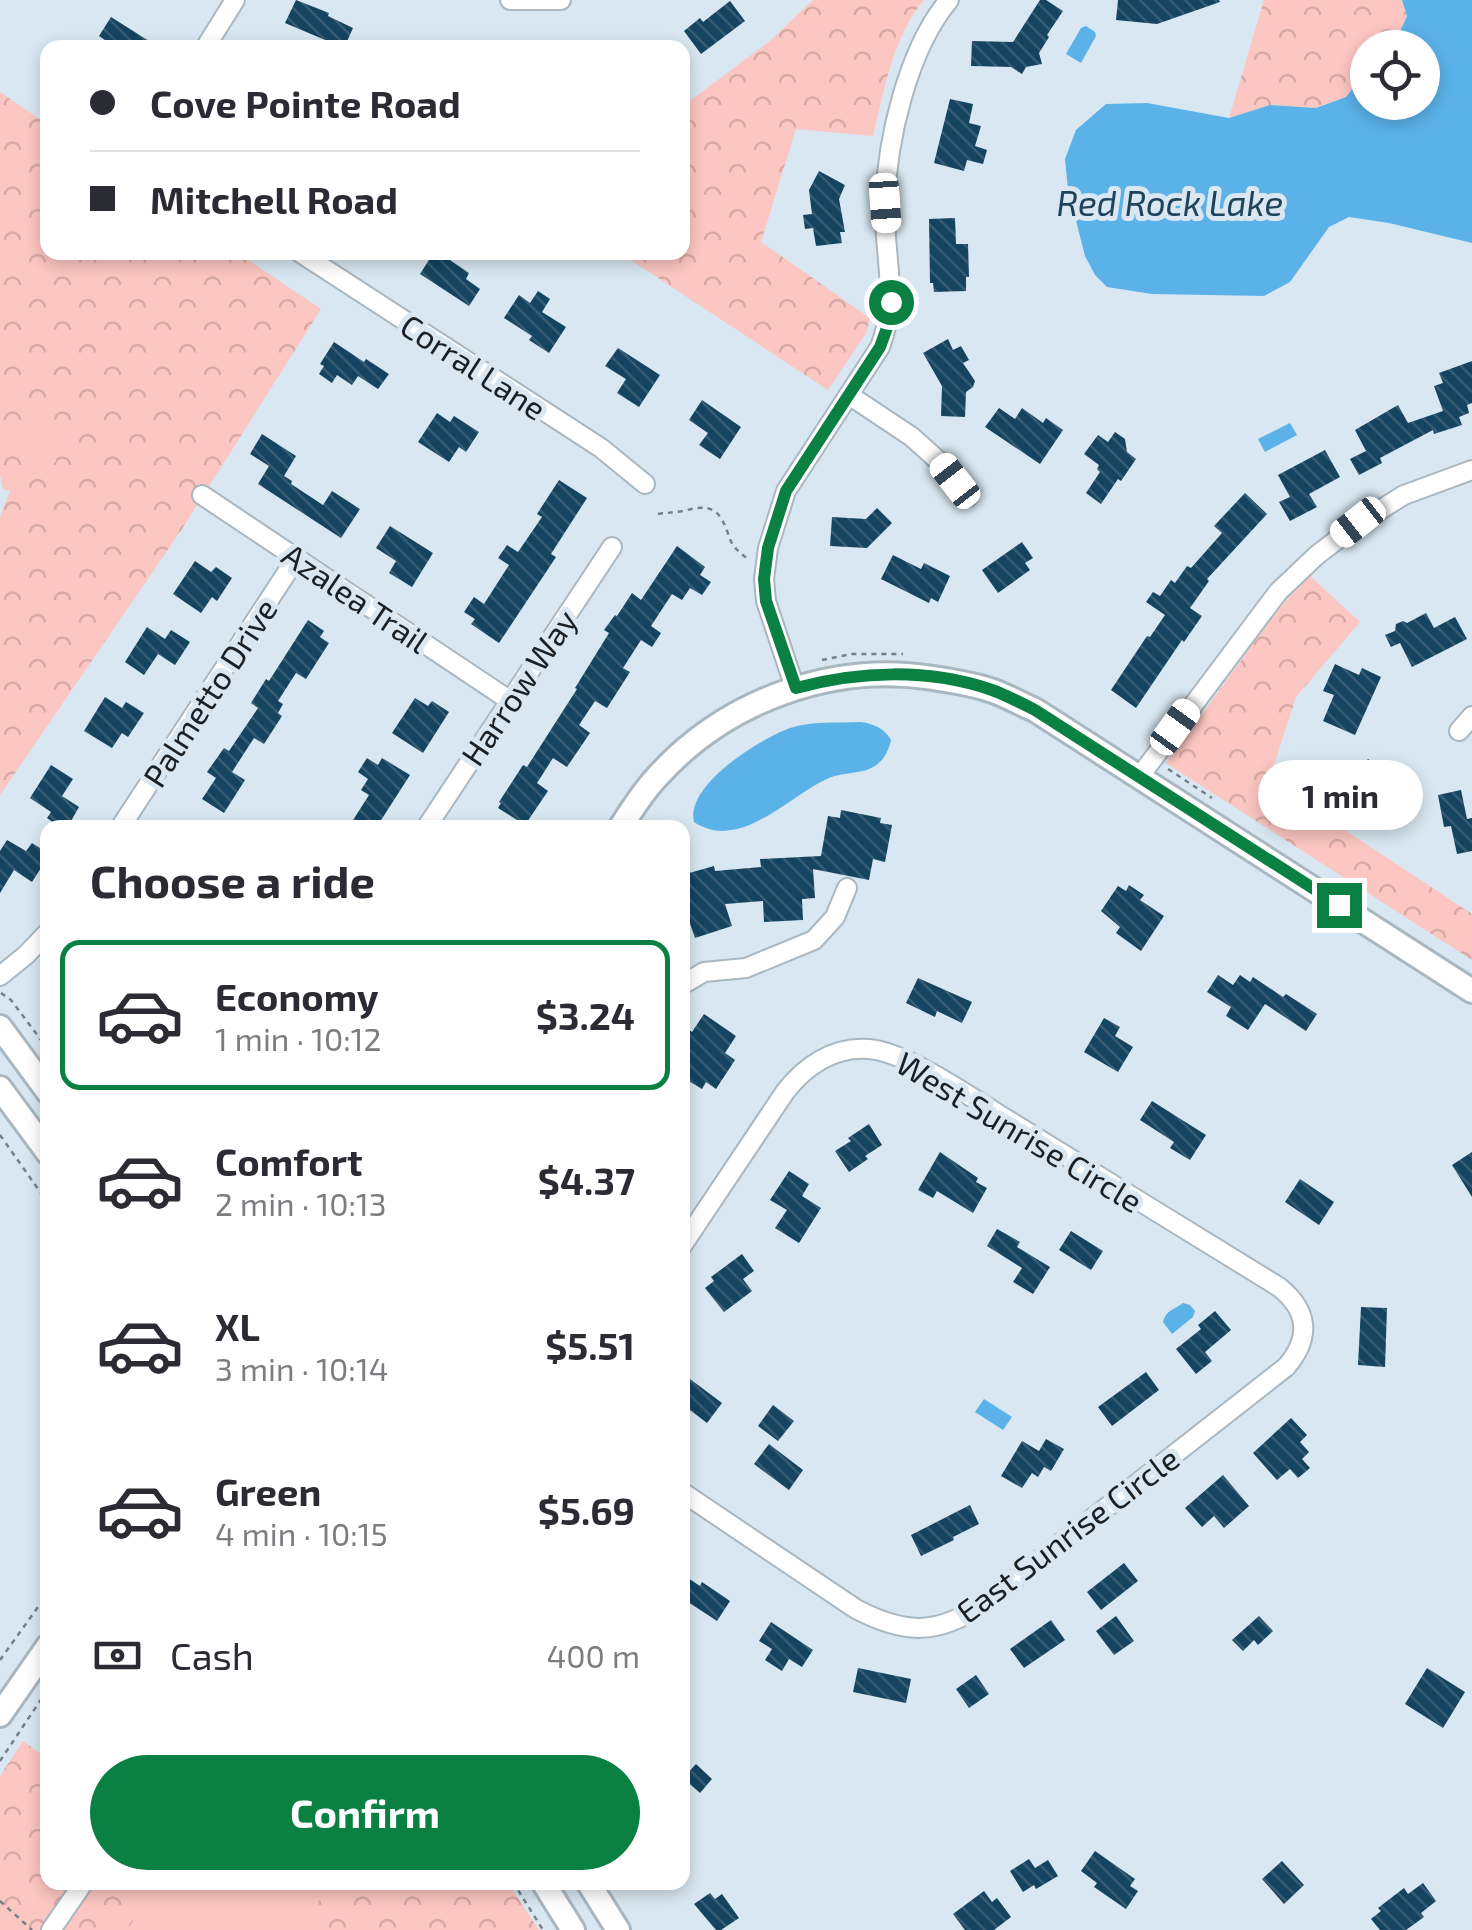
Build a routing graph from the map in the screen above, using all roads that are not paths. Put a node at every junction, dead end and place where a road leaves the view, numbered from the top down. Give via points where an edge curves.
1 (234, 0) edge
2 (510, 0) edge
3 (562, 0) edge
4 (949, 0) edge
5 (210, 40) edge
6 (311, 260) edge
7 (849, 395) junction
8 (1472, 470) edge
9 (645, 484) dead end
10 (202, 495) dead end
11 (968, 497) dead end
12 (612, 547) dead end
13 (298, 558) junction
14 (793, 682) junction
15 (509, 700) junction
16 (1146, 768) junction
17 (125, 820) edge
18 (431, 820) edge
19 (626, 820) edge
20 (847, 888) dead end
21 (40, 940) edge
22 (0, 976) edge
23 (690, 980) edge
24 (1472, 991) edge
25 (0, 1026) edge
26 (40, 1081) edge
27 (0, 1088) edge
28 (40, 1142) edge
29 (690, 1234) edge
30 (1286, 1367) joint
31 (690, 1497) edge
32 (40, 1657) edge
33 (0, 1714) edge
34 (79, 1890) edge
35 (548, 1890) edge
36 (593, 1890) edge
37 (52, 1930) edge
38 (573, 1930) edge
39 (618, 1930) edge

1 - 5 street
2 - 3 street
4 - 7 street via 932,20 893,136 885,203 888,325
6 - 9 street, Corral Lane
7 - 11 street via 912,437
7 - 14 street via 786,491 768,548 766,601
8 - 16 street via 1404,496 1317,555 1278,592
10 - 13 street, Azalea Trail
12 - 15 street, Harrow Way
13 - 15 street, Azalea Trail
13 - 17 street, Palmetto Drive
14 - 16 main road via 916,675 991,690
14 - 19 main road via 687,748
15 - 18 street, Harrow Way
16 - 24 main road
20 - 23 street via 836,917 814,940 746,968 704,972
21 - 22 street
25 - 26 main road
27 - 28 main road
29 - 30 street, West Sunrise Circle via 800,1073 845,1050 869,1048 954,1087 1279,1287 1301,1312 1303,1328 1302,1344
30 - 31 street, East Sunrise Circle via 983,1604 934,1628 880,1622
32 - 33 main road
34 - 37 street
35 - 38 main road
36 - 39 main road

